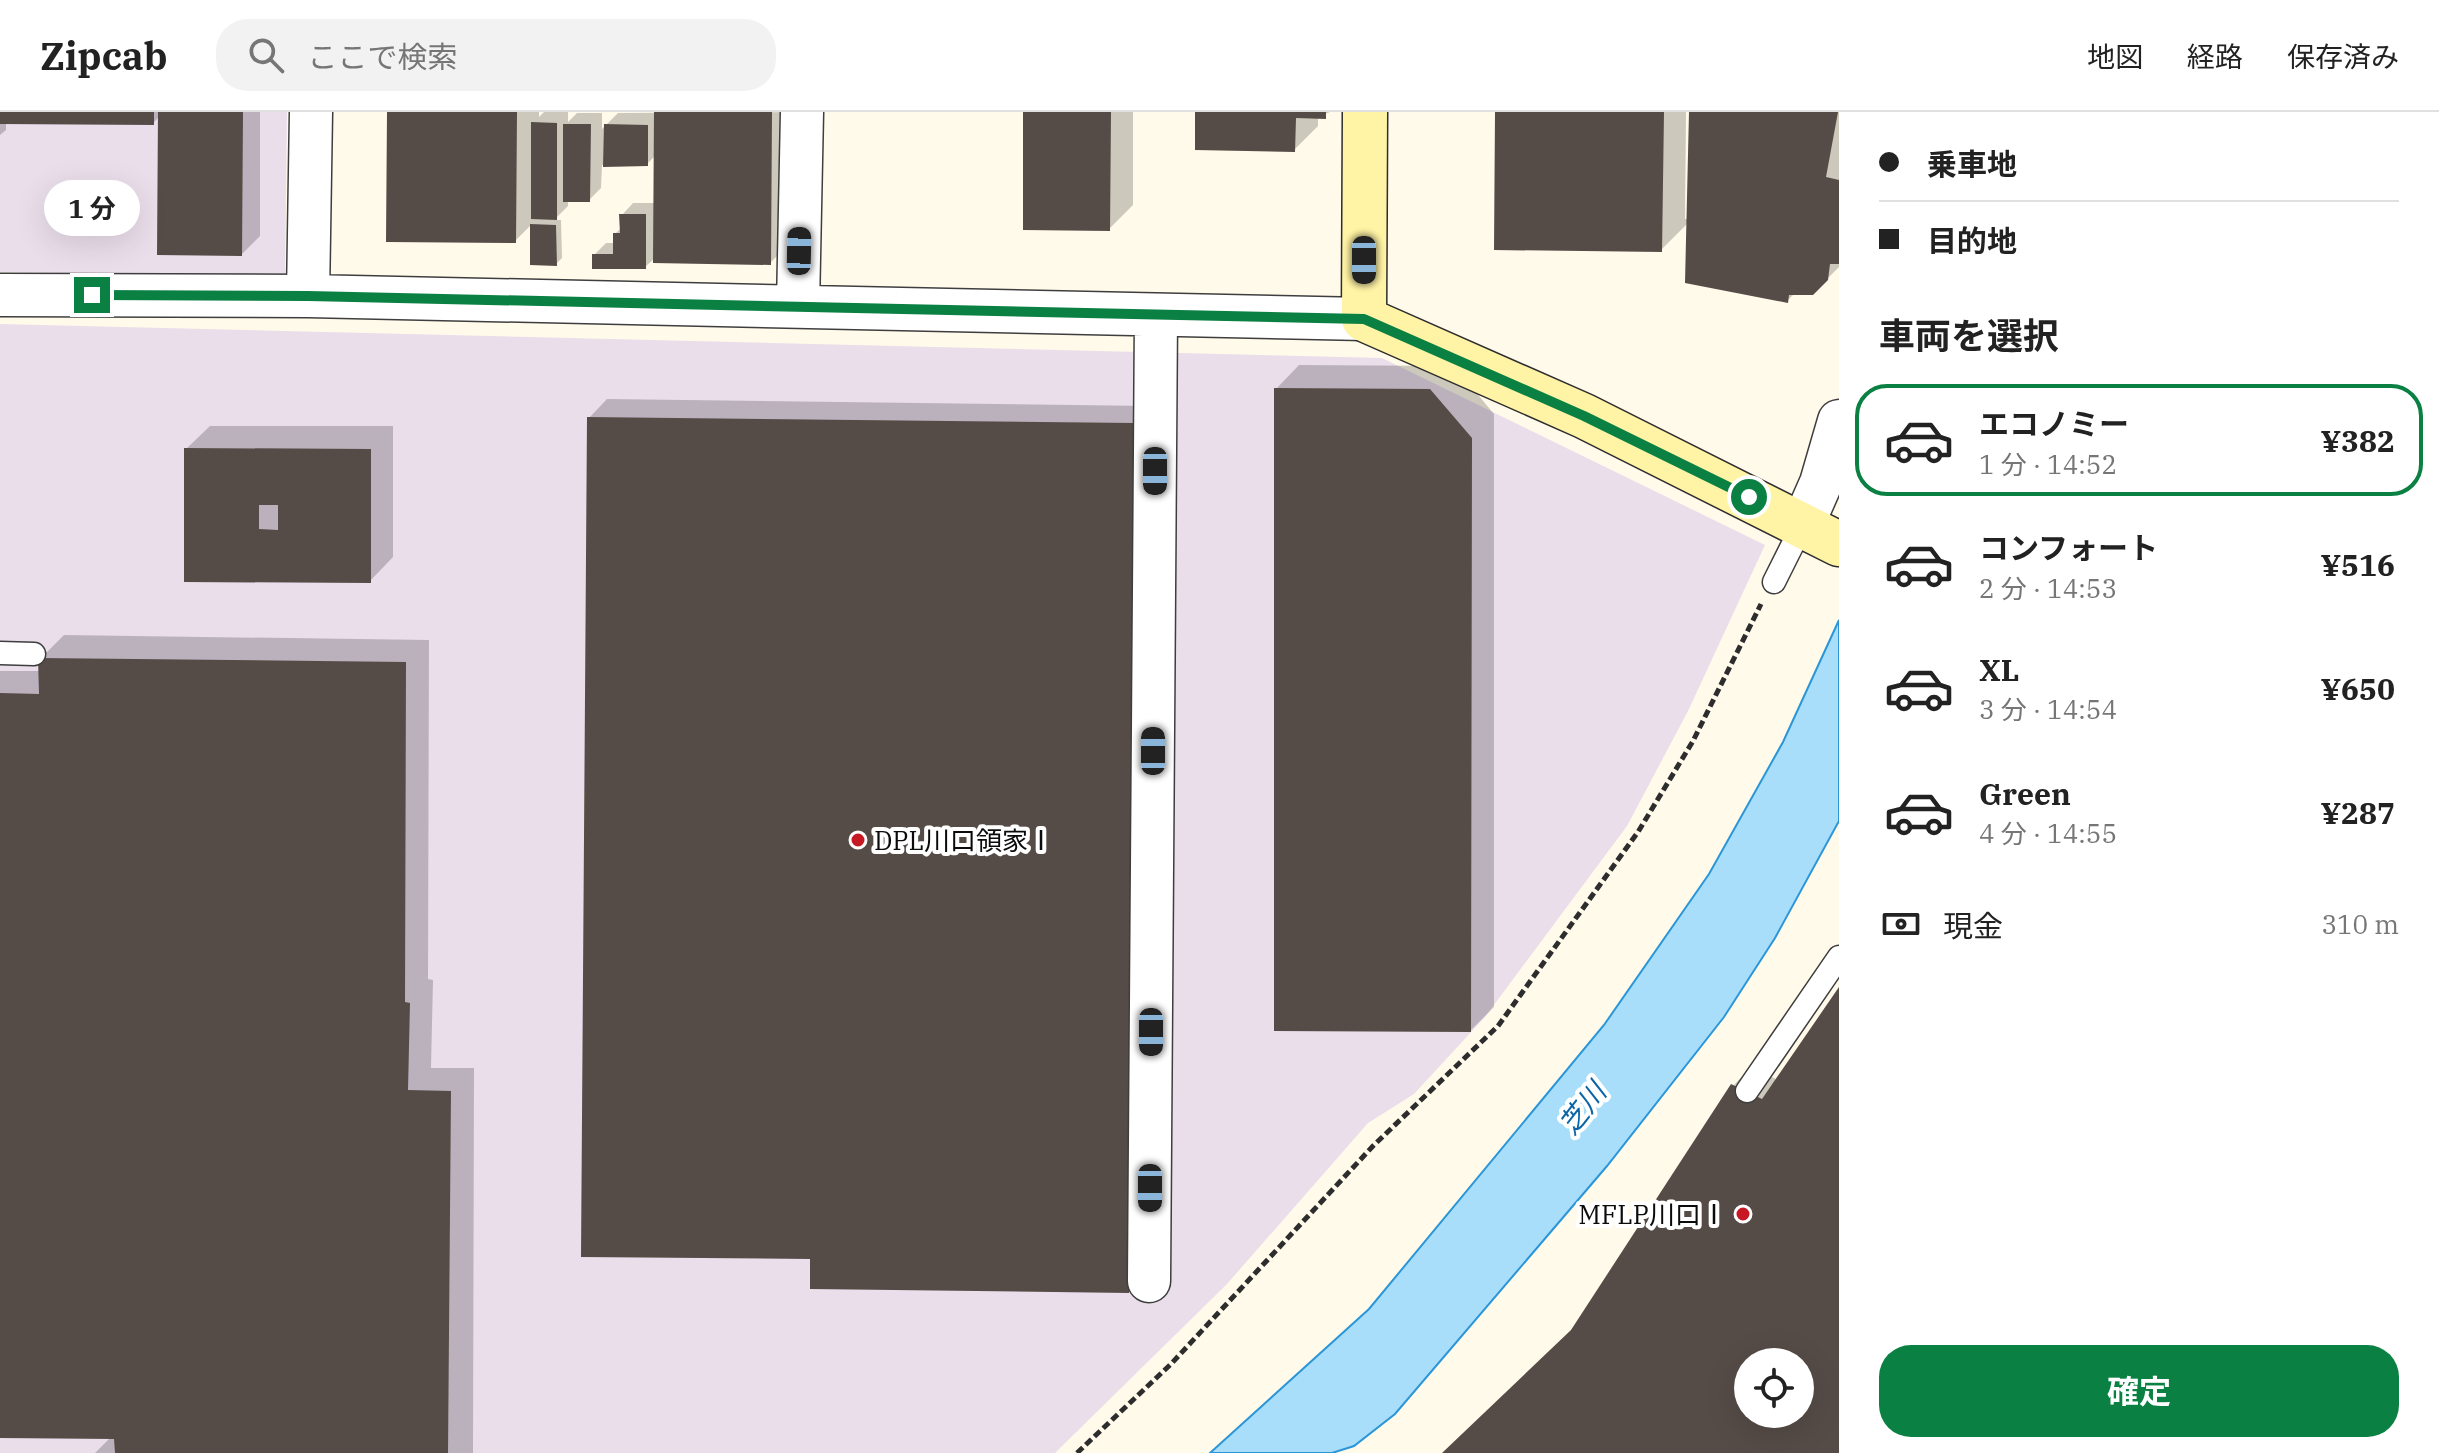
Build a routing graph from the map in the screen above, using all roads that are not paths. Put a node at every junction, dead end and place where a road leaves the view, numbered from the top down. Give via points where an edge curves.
1 (311, 112) edge
2 (802, 112) edge
3 (1365, 112) edge
4 (0, 295) edge
5 (308, 296) junction
6 (798, 306) junction
7 (1156, 315) junction
8 (1364, 319) junction
9 (1839, 421) edge
10 (1822, 535) edge
11 (1774, 582) road end
12 (0, 653) edge
13 (34, 654) dead end
14 (1839, 957) edge
15 (1747, 1091) dead end
16 (1149, 1281) dead end

1 - 5 street
2 - 6 street
3 - 8 street
4 - 5 street
5 - 6 street
6 - 7 street
7 - 8 street
7 - 16 street
8 - 10 street via 1584,416
9 - 10 street via 1821,483
10 - 11 lane
12 - 13 lane
14 - 15 lane

